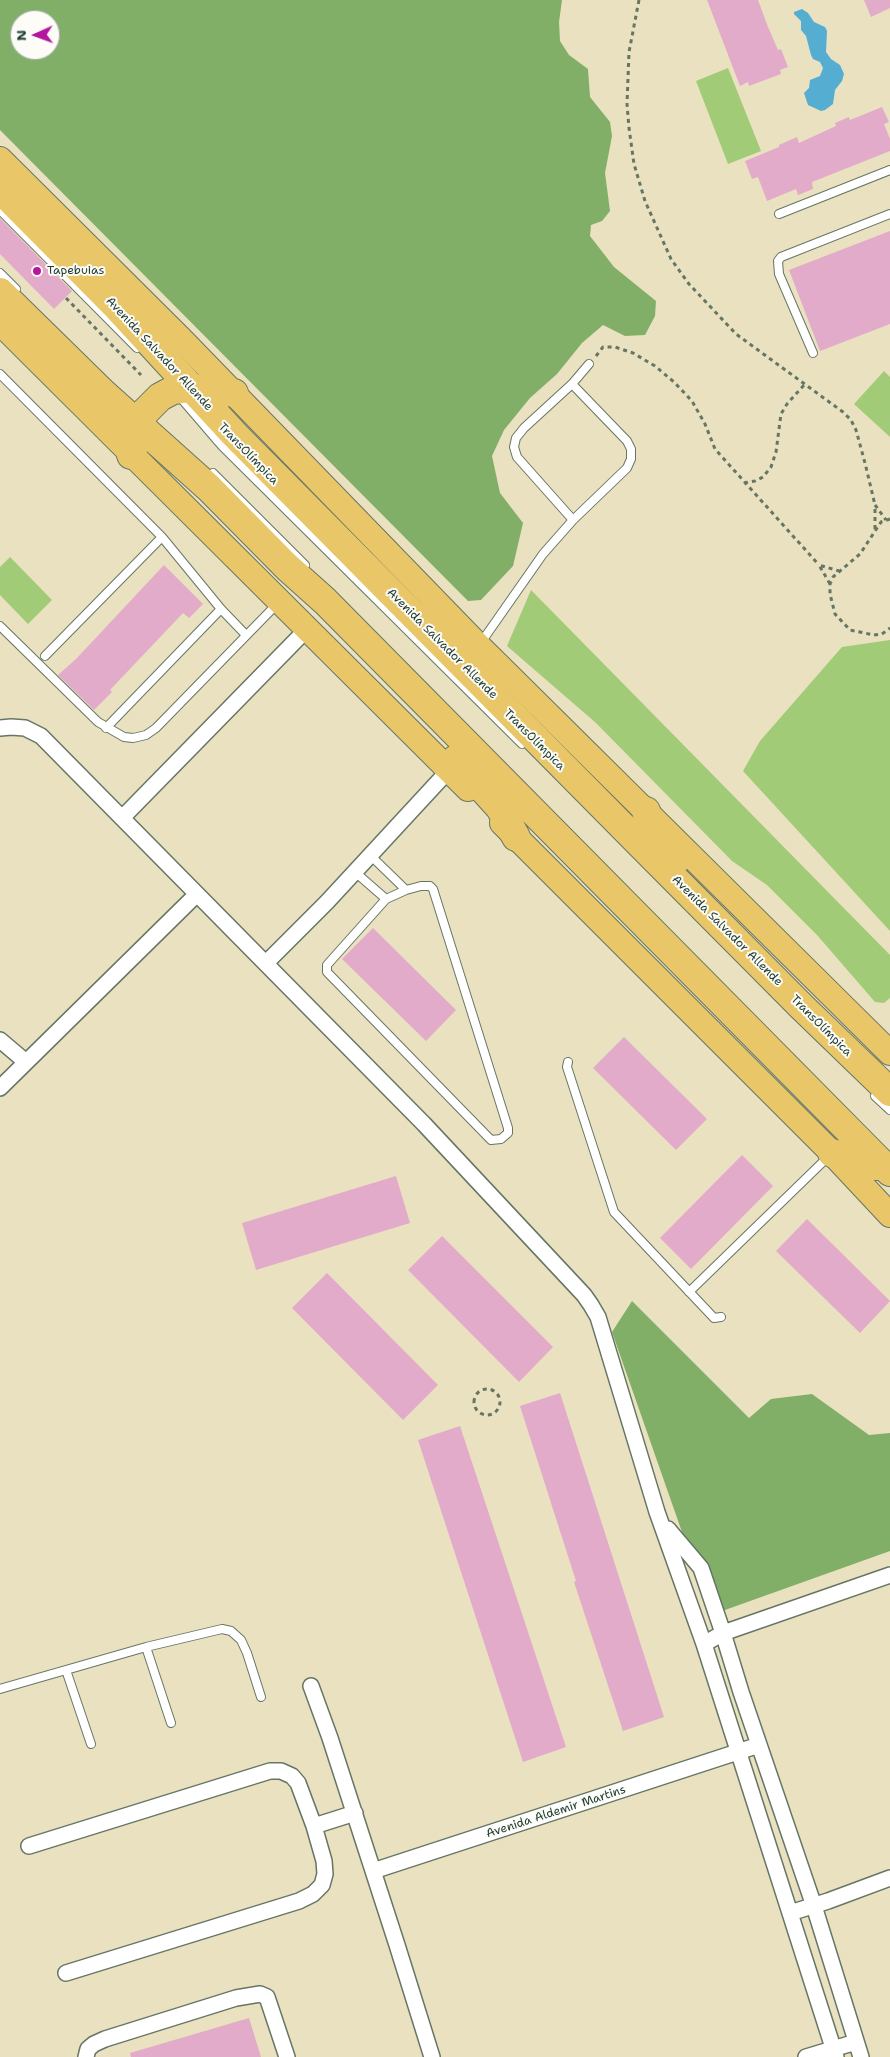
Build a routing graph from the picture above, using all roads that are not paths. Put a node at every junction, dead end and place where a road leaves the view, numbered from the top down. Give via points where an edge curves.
1 (0, 159) edge
2 (890, 170) edge
3 (0, 190) edge
4 (0, 210) edge
5 (779, 214) dead end
6 (890, 214) edge
7 (0, 273) edge
8 (10, 292) edge
9 (0, 322) edge
10 (140, 352) dead end
11 (813, 353) dead end
12 (589, 364) road end
13 (0, 374) edge
14 (572, 384) junction
15 (177, 387) junction
16 (234, 393) junction
17 (143, 417) junction
18 (131, 455) junction
19 (206, 467) dead end
20 (573, 520) junction
21 (162, 538) junction
22 (313, 574) dead end
23 (325, 601) junction
24 (279, 602) junction
25 (220, 609) junction
26 (0, 626) edge
27 (307, 629) junction
28 (246, 634) junction
29 (479, 646) junction
30 (45, 656) dead end
31 (0, 728) edge
32 (106, 728) junction
33 (531, 754) dead end
34 (449, 770) junction
35 (646, 812) junction
36 (122, 818) junction
37 (516, 837) junction
38 (370, 855) junction
39 (355, 872) junction
40 (406, 890) junction
41 (197, 894) junction
42 (386, 899) junction
43 (266, 964) junction
44 (802, 1006) junction
45 (0, 1040) edge
46 (890, 1053) edge
47 (26, 1062) junction
48 (568, 1062) dead end
49 (0, 1088) edge
50 (879, 1090) edge
51 (890, 1110) edge
52 (832, 1153) junction
53 (888, 1168) edge
54 (890, 1215) edge
55 (689, 1292) junction
56 (721, 1317) dead end
57 (657, 1512) junction
58 (890, 1575) edge
59 (724, 1633) junction
60 (704, 1644) junction
61 (146, 1647) junction
62 (66, 1670) junction
63 (311, 1686) dead end
64 (0, 1690) edge
65 (261, 1697) dead end
66 (171, 1722) dead end
67 (90, 1744) dead end
68 (759, 1745) junction
69 (738, 1752) junction
70 (354, 1813) junction
71 (314, 1826) junction
72 (29, 1846) dead end
73 (373, 1871) junction
74 (890, 1878) edge
75 (814, 1906) junction
76 (790, 1912) junction
77 (66, 1973) dead end
78 (856, 2042) junction
79 (835, 2053) edge
80 (86, 2057) edge
81 (287, 2057) edge
82 (432, 2057) edge
83 (806, 2057) edge
84 (861, 2057) edge

1 - 16 main road, Avenida Salvador Allende
2 - 5 lane
3 - 15 highway, Avenida Salvador Allende via 117,307
4 - 10 lane
6 - 11 lane via 781,257 778,261 779,274
7 - 8 lane
8 - 17 highway via 103,393
9 - 18 main road
12 - 14 lane
13 - 21 lane
14 - 20 lane via 524,428 514,447 516,457
14 - 20 lane via 632,450 627,468
15 - 16 highway
15 - 17 highway via 160,397
15 - 33 lane, TransOlímpica via 222,446
15 - 44 highway, Avenida Salvador Allende
16 - 29 main road, Avenida Salvador Allende
17 - 18 highway
17 - 23 highway via 209,488
18 - 24 main road
19 - 22 lane
20 - 29 lane via 543,554
21 - 25 lane
21 - 30 lane
23 - 37 highway via 334,620 500,808
23 - 53 highway
24 - 27 main road
24 - 28 lane
25 - 28 lane
25 - 32 lane
26 - 32 lane
27 - 34 main road
27 - 36 street
28 - 32 lane via 146,735 124,737
29 - 35 main road, Avenida Salvador Allende
31 - 36 street via 25,728 41,736
34 - 37 main road
34 - 38 street
35 - 44 highway via 661,844 789,982
35 - 46 main road, Avenida Salvador Allende
36 - 41 street
37 - 52 main road
38 - 39 street
38 - 40 lane
39 - 42 lane
39 - 43 street
40 - 42 lane
40 - 42 lane via 421,886 433,889 508,1128 508,1133 501,1139 491,1140 327,972 327,965
41 - 43 street
41 - 47 street
43 - 57 street via 424,1124 584,1295 598,1317
44 - 50 highway, Avenida Salvador Allende
45 - 47 street
47 - 49 street
48 - 55 lane via 614,1212
50 - 51 lane
52 - 53 highway via 868,1166
52 - 54 main road
52 - 55 lane
55 - 56 lane via 714,1318
57 - 59 street via 701,1568
57 - 60 street
58 - 59 street
59 - 60 street
59 - 68 street
60 - 69 street
61 - 62 lane
61 - 65 lane via 215,1630 231,1631 248,1653
61 - 66 lane
62 - 64 lane
62 - 67 lane
63 - 70 street
68 - 69 street, Avenida Aldemir Martins
68 - 75 street
69 - 73 street, Avenida Aldemir Martins
69 - 76 street
70 - 71 street
70 - 73 street
71 - 72 street via 298,1782 292,1776 270,1771
71 - 77 street via 325,1874 322,1885 314,1894
73 - 82 street
74 - 75 street
75 - 76 street
75 - 78 street
76 - 79 street
78 - 79 street
78 - 84 street
79 - 83 street
80 - 81 street via 88,2049 100,2042 236,1998 260,1994 267,1997

